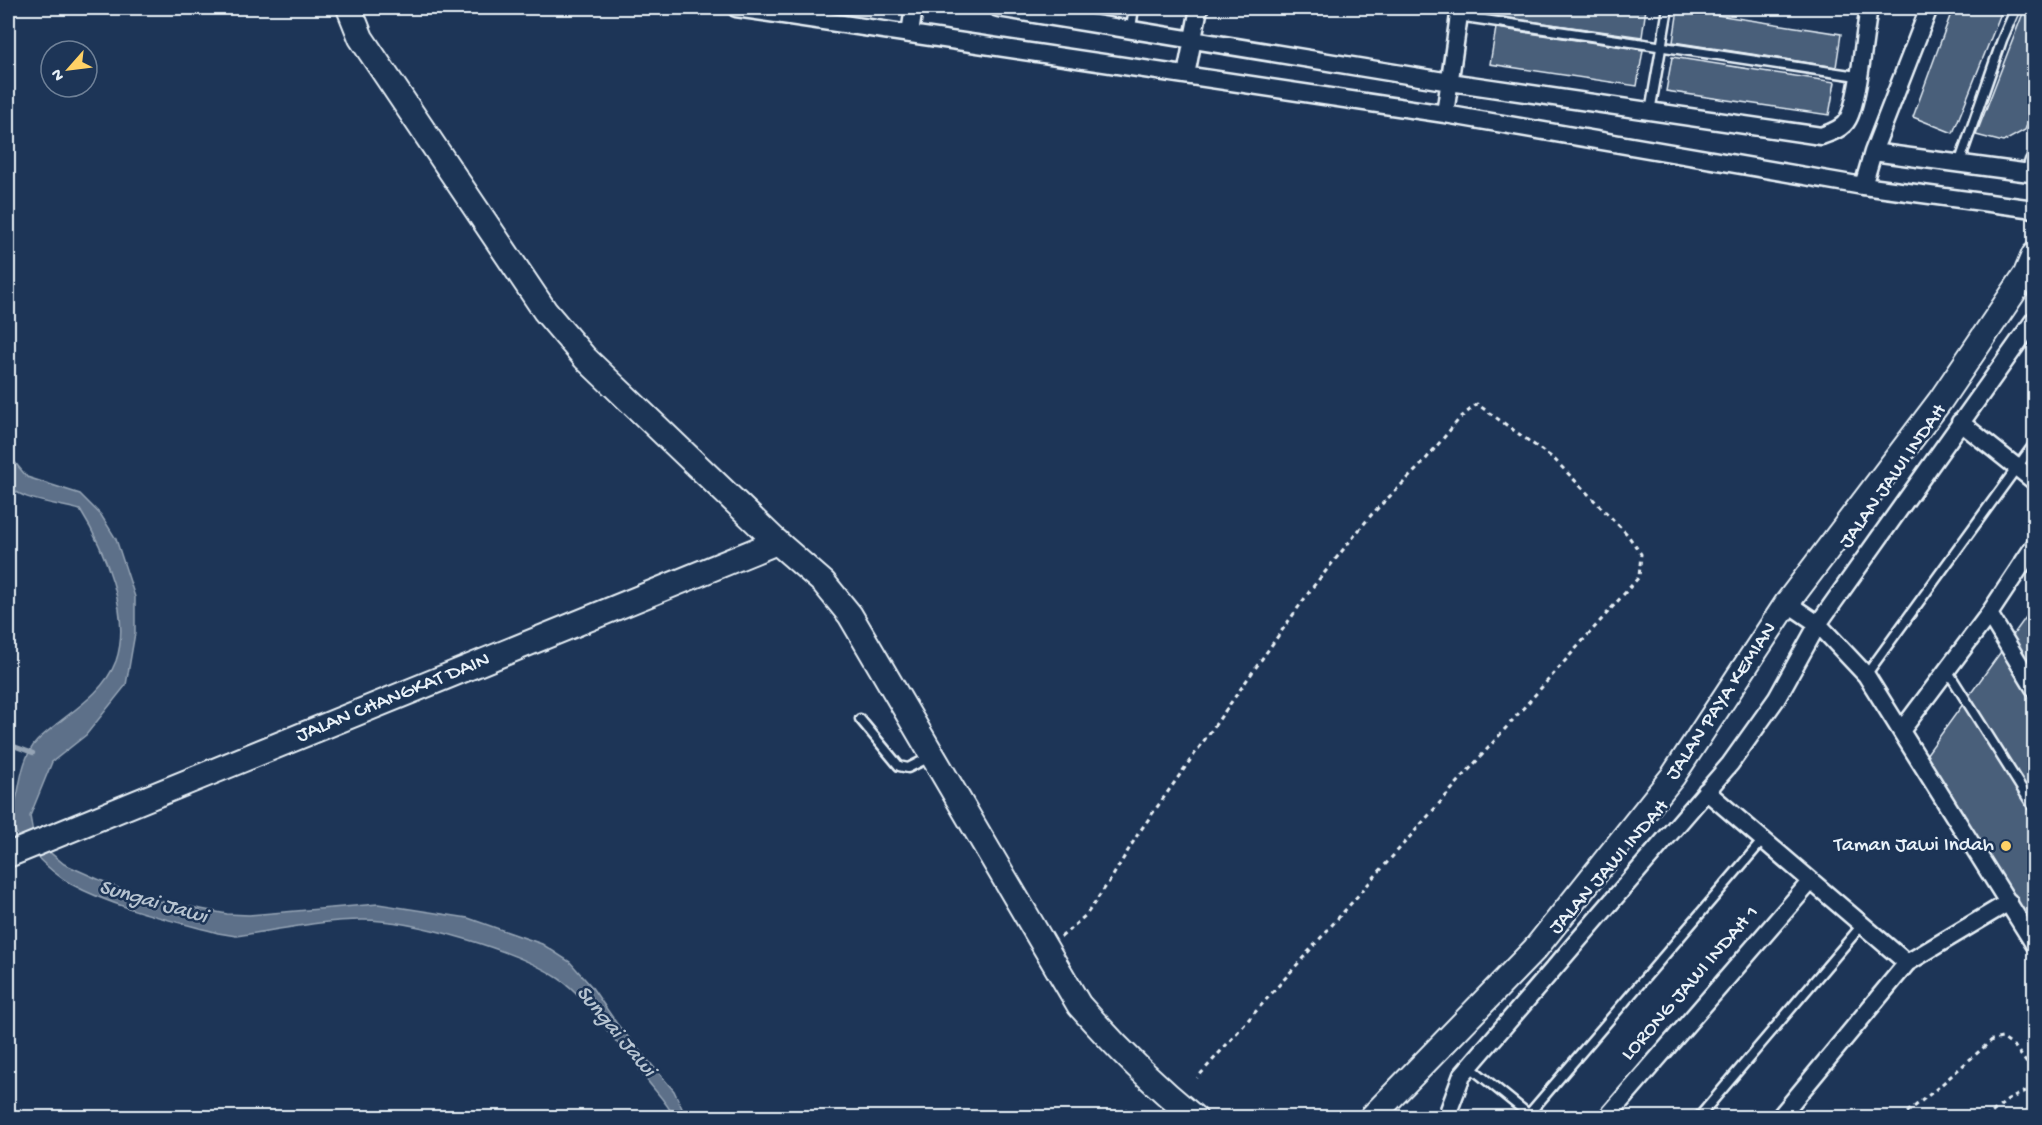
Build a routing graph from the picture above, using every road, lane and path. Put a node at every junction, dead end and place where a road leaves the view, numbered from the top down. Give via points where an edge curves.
1 (349, 8) edge
2 (736, 8) edge
3 (914, 8) edge
4 (998, 8) edge
5 (1134, 8) edge
6 (1199, 8) edge
7 (1668, 8) edge
8 (1868, 8) edge
9 (1929, 8) edge
10 (2016, 8) edge
11 (1060, 12) edge
12 (1459, 12) edge
13 (1131, 28) junction
14 (910, 33) junction
15 (1193, 38) junction
16 (1661, 47) junction
17 (1186, 75) junction
18 (1857, 76) junction
19 (1449, 82) junction
20 (1650, 112) junction
21 (1445, 114) junction
22 (1873, 152) junction
23 (2034, 160) edge
24 (1959, 164) junction
25 (1863, 186) junction
26 (2034, 209) edge
27 (2034, 255) edge
28 (2034, 320) edge
29 (1960, 422) junction
30 (2034, 444) edge
31 (2017, 468) junction
32 (2034, 482) edge
33 (777, 542) junction
34 (2032, 555) edge
35 (1787, 603) junction
36 (1989, 614) junction
37 (1818, 624) junction
38 (1947, 670) junction
39 (1866, 675) junction
40 (2034, 688) edge
41 (860, 719) dead end
42 (1901, 731) junction
43 (933, 756) junction
44 (1706, 791) junction
45 (2034, 808) edge
46 (1763, 840) junction
47 (8, 855) edge
48 (1811, 881) junction
49 (2009, 902) junction
50 (1862, 925) junction
51 (2034, 944) edge
52 (1046, 950) junction
53 (1907, 963) junction
54 (1469, 1066) junction
55 (2034, 1073) edge
56 (1197, 1078) dead end
57 (2034, 1087) edge
58 (1530, 1116) edge
59 (1195, 1118) edge
60 (1371, 1118) edge
61 (1446, 1118) edge
62 (1606, 1118) edge
63 (1698, 1118) edge
64 (1779, 1118) edge
65 (1900, 1118) edge
66 (1985, 1118) edge

1 - 33 main road via 361,38 545,311 585,358
2 - 14 street
3 - 14 street
4 - 11 street
5 - 13 lane
6 - 15 street
7 - 16 lane
8 - 18 street
9 - 22 street
10 - 24 lane
11 - 13 street
12 - 16 lane
12 - 19 street
13 - 15 street
14 - 17 street
15 - 17 street
15 - 19 street
16 - 18 lane
16 - 20 lane
17 - 21 street
18 - 20 street via 1848,121 1821,136
19 - 20 street
19 - 21 street
21 - 25 street
22 - 24 street
22 - 25 street
23 - 24 street via 2030,173
25 - 26 street
27 - 35 main road, JALAN PAYA KEMIAN via 2026,274 1940,401
28 - 29 street, JALAN JAWI INDAH
29 - 31 street
29 - 37 street, JALAN JAWI INDAH
30 - 31 lane
31 - 32 street
31 - 39 lane
33 - 43 main road via 824,583 850,615
33 - 47 main road, JALAN CHANGKAT DAIN
34 - 36 street
35 - 37 street
35 - 60 main road, JALAN PAYA KEMIAN via 1673,776 1534,949
36 - 38 street
36 - 40 street
37 - 39 street
37 - 44 street, JALAN JAWI INDAH via 1777,698
38 - 42 street
38 - 45 lane
39 - 42 street
41 - 43 lane via 899,766 908,768
42 - 49 street
43 - 52 main road
44 - 46 street
44 - 54 street, JALAN JAWI INDAH
46 - 48 street
46 - 58 lane
48 - 50 street
48 - 62 street, LORONG JAWI INDAH 1
49 - 51 street
49 - 53 street
50 - 53 street
50 - 63 lane
52 - 56 path via 1086,915 1138,834 1312,588 1372,514 1461,418 1478,404 1554,459 1627,534 1641,554 1639,577
52 - 59 main road via 1079,1005 1117,1050
53 - 64 street
54 - 58 lane
54 - 61 street, JALAN JAWI INDAH
55 - 65 path via 2015,1047 2002,1038 1992,1040
57 - 66 path

